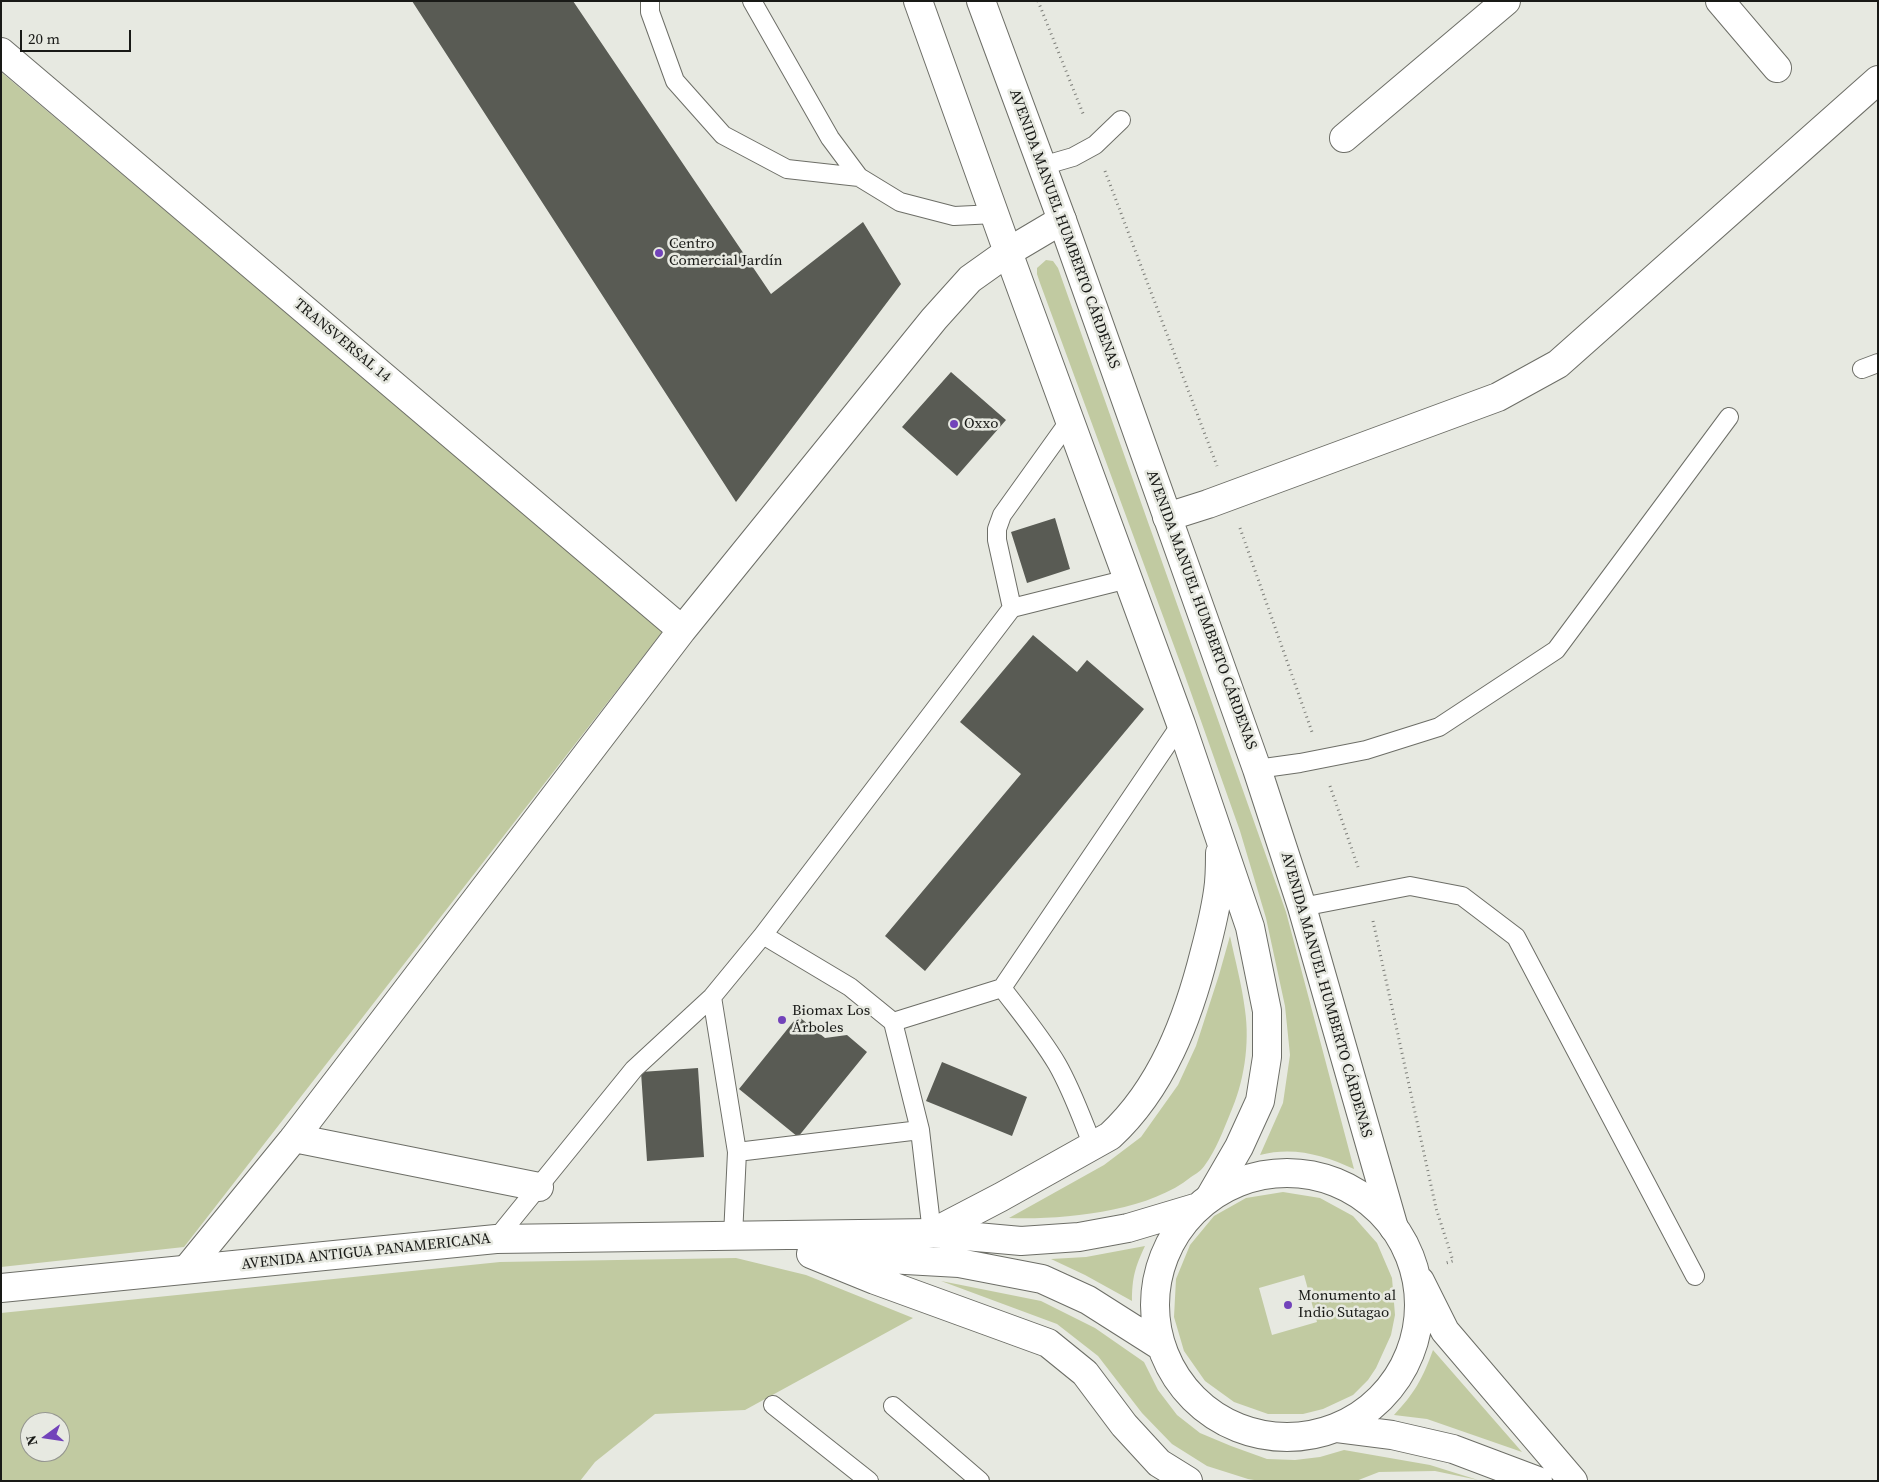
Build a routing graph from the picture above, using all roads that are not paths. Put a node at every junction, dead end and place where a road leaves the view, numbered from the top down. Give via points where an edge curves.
1 (650, 1) edge
2 (752, 1) edge
3 (918, 1) edge
4 (981, 1) edge
5 (1506, 1) edge
6 (1720, 1) edge
7 (1, 52) edge
8 (1777, 68) dead end
9 (1878, 80) edge
10 (1121, 120) dead end
11 (1344, 138) dead end
12 (1042, 166) junction
13 (858, 177) junction
14 (995, 214) junction
15 (1062, 220) junction
16 (1008, 252) junction
17 (1729, 416) dead end
18 (1070, 420) junction
19 (1167, 517) junction
20 (1128, 579) junction
21 (1012, 608) junction
22 (682, 630) junction
23 (1181, 724) junction
24 (1257, 769) junction
25 (1221, 839) junction
26 (1302, 907) junction
27 (764, 935) junction
28 (1002, 988) junction
29 (712, 998) junction
30 (893, 1022) junction
31 (920, 1130) junction
32 (294, 1138) junction
33 (1093, 1146) junction
34 (737, 1152) junction
35 (539, 1187) junction
36 (1203, 1203) junction
37 (1394, 1228) junction
38 (932, 1233) junction
39 (733, 1236) junction
40 (496, 1239) junction
41 (811, 1254) junction
42 (1412, 1264) junction
43 (187, 1269) junction
44 (1695, 1276) dead end
45 (1, 1288) edge
46 (1162, 1347) junction
47 (773, 1405) dead end
48 (893, 1406) dead end
49 (1337, 1428) junction
50 (869, 1481) edge
51 (980, 1481) edge
52 (1188, 1481) edge
53 (1538, 1481) edge
54 (1573, 1481) edge

1 - 13 lane via 650,12 675,81 723,135 786,169
2 - 13 lane via 830,138
3 - 14 main road
4 - 12 main road, AVENIDA MANUEL HUMBERTO CÁRDENAS
5 - 11 main road
6 - 8 main road
7 - 22 main road, TRANSVERSAL 14
9 - 19 main road via 1558,364 1498,397
10 - 12 lane via 1095,145
12 - 15 main road, AVENIDA MANUEL HUMBERTO CÁRDENAS
13 - 14 lane via 900,202 954,216
14 - 16 main road
15 - 16 main road
15 - 19 main road, AVENIDA MANUEL HUMBERTO CÁRDENAS
16 - 18 main road
16 - 22 main road via 970,279 934,319
17 - 24 lane via 1556,650 1439,727 1366,750
18 - 20 main road
18 - 21 lane via 1002,515 997,528
19 - 24 main road, AVENIDA MANUEL HUMBERTO CÁRDENAS
20 - 21 lane
20 - 23 main road
21 - 27 lane
22 - 32 main road
23 - 25 main road
23 - 28 lane
24 - 26 main road, AVENIDA MANUEL HUMBERTO CÁRDENAS
25 - 33 main road via 1218,891 1211,927 1184,1023 1142,1100 1110,1136
25 - 36 main road via 1250,927 1267,1011 1267,1057 1260,1101 1239,1147
26 - 37 main road, AVENIDA MANUEL HUMBERTO CÁRDENAS
26 - 44 lane via 1410,886 1462,896 1516,937
27 - 29 lane
27 - 30 lane via 850,987
28 - 30 lane
28 - 33 lane via 1057,1064
29 - 34 lane
29 - 35 lane via 634,1069
30 - 31 lane
31 - 34 lane
31 - 38 lane
32 - 35 main road
32 - 43 main road
33 - 38 main road
34 - 39 lane
35 - 40 lane
36 - 37 main road via 1254,1176 1308,1174 1336,1182 1361,1196
36 - 38 main road, AVENIDA ANTIGUA PANAMERICANA via 1128,1228 1079,1237 1021,1241
36 - 46 main road via 1176,1234 1161,1266 1156,1285 1155,1313
37 - 42 main road
38 - 39 main road, AVENIDA ANTIGUA PANAMERICANA
39 - 40 main road, AVENIDA ANTIGUA PANAMERICANA
39 - 41 main road, AVENIDA ANTIGUA PANAMERICANA
40 - 43 main road, AVENIDA ANTIGUA PANAMERICANA
41 - 46 main road, AVENIDA ANTIGUA PANAMERICANA via 959,1263 1042,1279 1088,1300
41 - 52 main road via 1048,1344 1086,1373 1124,1425 1159,1463
42 - 49 main road via 1418,1303 1416,1335 1411,1351 1394,1382 1373,1406
42 - 54 main road via 1445,1332
43 - 45 main road, AVENIDA ANTIGUA PANAMERICANA
46 - 49 main road via 1175,1376 1202,1406 1223,1421 1261,1435 1282,1437 1303,1437
47 - 50 lane
48 - 51 lane
49 - 53 main road via 1453,1448

